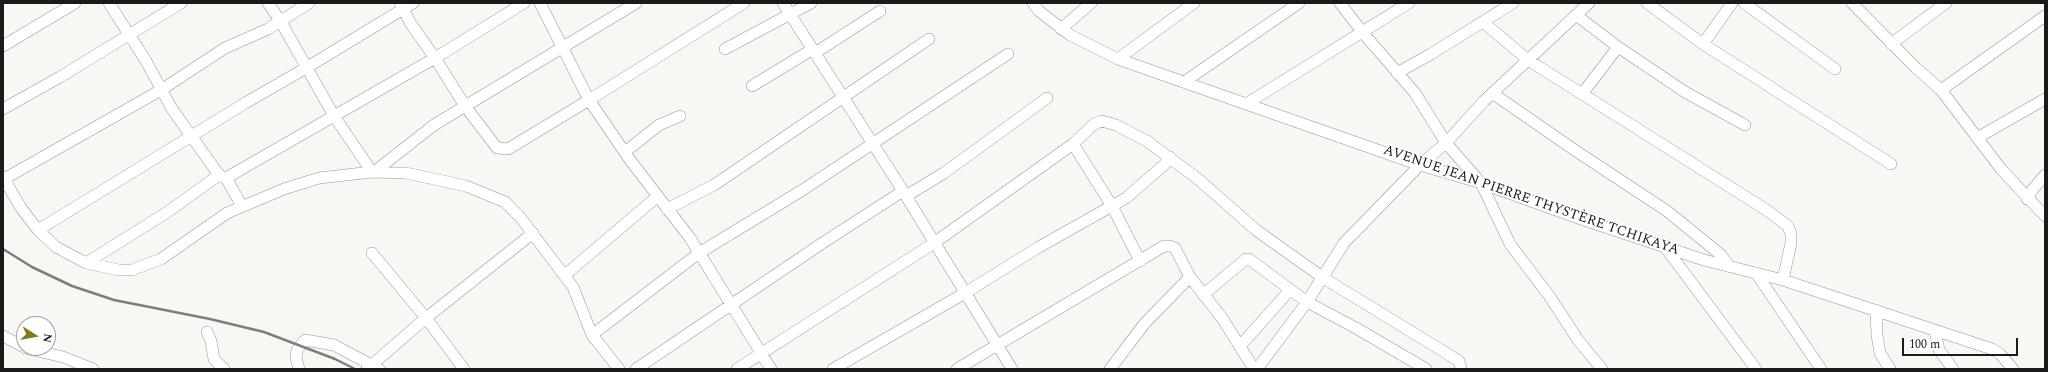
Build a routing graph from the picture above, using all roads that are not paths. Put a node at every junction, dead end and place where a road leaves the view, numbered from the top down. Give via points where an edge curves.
1 (75, 3) edge
2 (109, 3) edge
3 (181, 3) edge
4 (268, 3) edge
5 (309, 3) edge
6 (524, 3) edge
7 (540, 3) edge
8 (636, 3) edge
9 (744, 3) edge
10 (783, 3) edge
11 (811, 3) edge
12 (1033, 3) edge
13 (1091, 3) edge
14 (1194, 3) edge
15 (1299, 3) edge
16 (1340, 3) edge
17 (1408, 3) edge
18 (1513, 3) edge
19 (1589, 3) edge
20 (1647, 3) edge
21 (1732, 3) edge
22 (1744, 3) edge
23 (1852, 3) edge
24 (1946, 3) edge
25 (406, 5) edge
26 (880, 11) dead end
27 (1576, 14) junction
28 (791, 15) junction
29 (2045, 16) edge
30 (281, 22) junction
31 (1483, 22) junction
32 (1065, 32) junction
33 (1363, 33) junction
34 (130, 34) junction
35 (929, 39) dead end
36 (1703, 44) junction
37 (1891, 44) junction
38 (3, 46) edge
39 (1618, 47) junction
40 (562, 49) junction
41 (725, 49) dead end
42 (814, 51) junction
43 (1008, 54) dead end
44 (435, 58) junction
45 (1118, 59) junction
46 (1528, 60) junction
47 (306, 68) junction
48 (1835, 70) dead end
49 (1397, 73) junction
50 (1184, 82) junction
51 (752, 86) dead end
52 (161, 90) junction
53 (1941, 90) junction
54 (1492, 93) junction
55 (1582, 94) junction
56 (844, 98) junction
57 (1047, 98) dead end
58 (2045, 99) edge
59 (588, 100) junction
60 (1246, 104) junction
61 (464, 106) junction
62 (3, 109) edge
63 (334, 116) junction
64 (680, 116) dead end
65 (1745, 125) dead end
66 (190, 136) junction
67 (1977, 138) junction
68 (1446, 143) junction
69 (873, 144) junction
70 (1073, 144) junction
71 (625, 152) junction
72 (1170, 157) junction
73 (1891, 164) dead end
74 (1420, 165) junction
75 (373, 172) junction
76 (2045, 175) edge
77 (222, 176) junction
78 (3, 178) edge
79 (1481, 182) junction
80 (904, 193) junction
81 (658, 196) junction
82 (2028, 199) junction
83 (242, 206) junction
84 (1112, 206) junction
85 (667, 209) junction
86 (2045, 216) edge
87 (38, 230) junction
88 (533, 232) junction
89 (934, 243) junction
90 (1666, 247) junction
91 (372, 253) dead end
92 (699, 253) junction
93 (1140, 261) junction
94 (86, 263) junction
95 (1730, 267) junction
96 (1756, 274) junction
97 (565, 275) junction
98 (1190, 277) junction
99 (1322, 277) junction
100 (1783, 280) junction
101 (1290, 290) junction
102 (965, 294) junction
103 (1203, 294) junction
104 (1306, 302) junction
105 (732, 306) junction
106 (1876, 310) junction
107 (426, 318) junction
108 (1935, 331) junction
109 (207, 332) dead end
110 (592, 335) junction
111 (3, 336) edge
112 (16, 343) edge
113 (997, 346) junction
114 (1241, 346) junction
115 (761, 353) junction
116 (56, 355) edge
117 (372, 368) edge
118 (93, 369) edge
119 (224, 369) edge
120 (299, 369) edge
121 (464, 369) edge
122 (619, 369) edge
123 (636, 369) edge
124 (737, 369) edge
125 (771, 369) edge
126 (833, 369) edge
127 (957, 369) edge
128 (1012, 369) edge
129 (1110, 369) edge
130 (1254, 369) edge
131 (1257, 369) edge
132 (1426, 369) edge
133 (1460, 369) edge
134 (1602, 369) edge
135 (1756, 369) edge
136 (1821, 369) edge
137 (1890, 369) edge
138 (1953, 369) edge
139 (2014, 369) edge

1 - 38 street
2 - 34 street
3 - 34 street
4 - 30 street
5 - 30 street
6 - 44 street
7 - 40 street
8 - 40 street
9 - 59 street
10 - 28 street
11 - 28 street
12 - 32 street, AVENUE JEAN PIERRE THYSTÈRE TCHIKAYA
13 - 32 street
14 - 45 street
15 - 50 street
16 - 33 street
17 - 33 street
18 - 31 street
19 - 27 street
20 - 36 street
21 - 36 street
22 - 48 street
23 - 37 street
24 - 37 street
25 - 44 street via 411,24
25 - 47 street
26 - 42 street
27 - 39 street
27 - 46 street
28 - 41 street
28 - 42 street
29 - 53 street
30 - 47 street
30 - 52 street via 225,48
31 - 46 street
31 - 49 street
32 - 45 street, AVENUE JEAN PIERRE THYSTÈRE TCHIKAYA
33 - 49 street
33 - 60 street
34 - 52 street
34 - 62 street
35 - 56 street
36 - 73 street
37 - 53 street
39 - 55 street
39 - 65 street via 1685,92
40 - 59 street
40 - 61 street
42 - 51 street
42 - 56 street
43 - 69 street
44 - 61 street
44 - 63 street
45 - 50 street, AVENUE JEAN PIERRE THYSTÈRE TCHIKAYA
46 - 54 street
46 - 55 street
47 - 63 street
47 - 66 street
49 - 68 street via 1416,93
50 - 60 street, AVENUE JEAN PIERRE THYSTÈRE TCHIKAYA
52 - 66 street
52 - 78 street
53 - 67 street
54 - 68 street
54 - 95 street via 1667,211 1721,255
55 - 100 street via 1788,226 1791,242
56 - 69 street
56 - 85 street via 714,185
57 - 80 street via 944,173
58 - 67 street
59 - 61 street via 508,149 502,150 493,143
59 - 71 street
60 - 74 street, AVENUE JEAN PIERRE THYSTÈRE TCHIKAYA
61 - 75 street via 434,125
63 - 75 street
63 - 77 street
64 - 71 street via 659,125
66 - 77 street
66 - 87 street
67 - 82 street
68 - 74 street
68 - 79 street
69 - 80 street
69 - 92 street via 802,191
70 - 72 street via 1094,124 1102,121 1116,125 1147,141
70 - 84 street
70 - 89 street
71 - 81 street
72 - 84 street via 1147,181
72 - 99 street via 1256,230
74 - 79 street, AVENUE JEAN PIERRE THYSTÈRE TCHIKAYA
74 - 99 street via 1344,243
75 - 83 street via 319,178
75 - 88 street via 406,173 466,186 504,202
76 - 82 street
77 - 83 street
77 - 94 street
78 - 87 street
79 - 90 street, AVENUE JEAN PIERRE THYSTÈRE TCHIKAYA
79 - 134 street via 1510,244 1550,297 1578,340
80 - 89 street
80 - 105 street via 821,244
81 - 85 street
81 - 97 street
82 - 86 street
83 - 94 street via 227,213 161,259 132,270 103,268
84 - 93 street
84 - 102 street via 1039,247
85 - 92 street
87 - 94 street via 56,247
88 - 97 street
88 - 107 street
89 - 102 street
89 - 115 street
90 - 95 street, AVENUE JEAN PIERRE THYSTÈRE TCHIKAYA
90 - 135 street
91 - 107 street
92 - 105 street
92 - 110 street
93 - 98 street via 1164,246 1170,246 1176,248
93 - 113 street
95 - 96 street, AVENUE JEAN PIERRE THYSTÈRE TCHIKAYA
96 - 100 street, AVENUE JEAN PIERRE THYSTÈRE TCHIKAYA
96 - 136 street
97 - 110 street via 578,296
98 - 103 street
98 - 129 street via 1145,323
99 - 104 street
99 - 133 street via 1459,361
100 - 106 street, AVENUE JEAN PIERRE THYSTÈRE TCHIKAYA
101 - 103 street via 1252,260 1246,259
101 - 104 street
101 - 114 street
102 - 113 street
102 - 126 street
103 - 114 street
104 - 131 street
104 - 132 street
105 - 115 street
105 - 123 street
106 - 108 street, AVENUE JEAN PIERRE THYSTÈRE TCHIKAYA
106 - 137 street via 1880,354
107 - 117 street
107 - 121 street
108 - 138 street via 1938,350
108 - 139 street, AVENUE JEAN PIERRE THYSTÈRE TCHIKAYA via 1997,352
109 - 119 street via 214,359
110 - 122 street
111 - 112 street
113 - 127 street
113 - 128 street
114 - 130 street
115 - 124 street
115 - 125 street
116 - 118 street
117 - 120 street via 334,344 305,340 297,350

